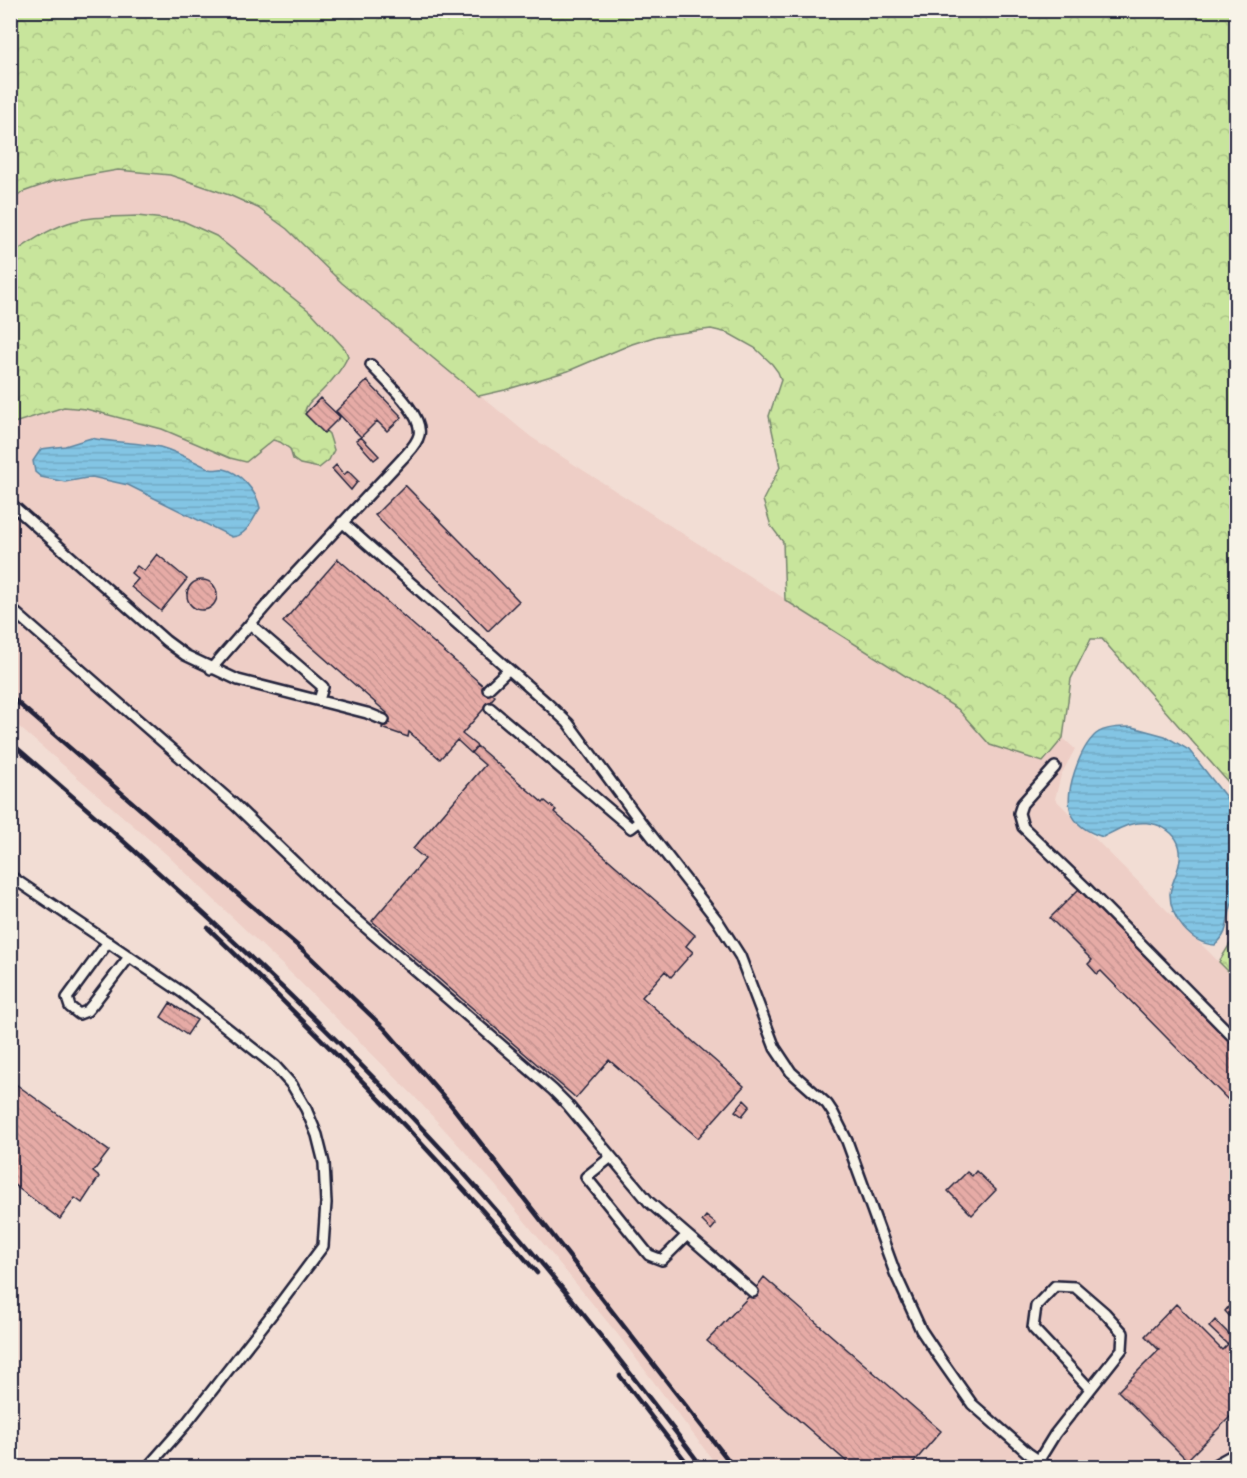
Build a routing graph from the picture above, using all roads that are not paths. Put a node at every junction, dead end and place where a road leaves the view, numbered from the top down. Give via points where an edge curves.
1 (371, 365) dead end
2 (10, 503) edge
3 (342, 522) junction
4 (10, 608) edge
5 (250, 624) junction
6 (211, 669) junction
7 (508, 670) junction
8 (488, 690) dead end
9 (319, 700) junction
10 (490, 708) dead end
11 (384, 720) dead end
12 (1055, 767) dead end
13 (640, 821) junction
14 (10, 876) edge
15 (108, 942) junction
16 (129, 957) junction
17 (1236, 1040) edge
18 (611, 1157) junction
19 (686, 1236) junction
20 (753, 1292) dead end
21 (1090, 1389) junction
22 (1236, 1453) edge
23 (1037, 1464) edge
24 (147, 1467) edge
25 (1050, 1467) edge
26 (1209, 1467) edge

1 - 3 lane via 412,410 420,426 419,437
2 - 6 lane via 166,641
3 - 5 lane
3 - 7 lane
4 - 18 lane via 228,799 334,900 553,1090
5 - 6 lane
5 - 9 lane via 322,687
6 - 9 lane via 238,680
7 - 8 lane
7 - 13 lane via 568,723
9 - 11 lane
10 - 13 lane via 631,828
12 - 17 lane via 1022,804 1019,813 1023,827
13 - 23 lane via 740,956 782,1060 833,1113 921,1330 972,1404
14 - 15 lane
15 - 16 lane
15 - 16 lane via 67,998 79,1014 87,1011
16 - 24 lane via 246,1041 292,1085 317,1134 324,1163 326,1203 323,1246 185,1425
18 - 19 lane via 649,1202
18 - 19 lane via 586,1177 649,1255 662,1260
19 - 20 lane
21 - 21 lane via 1122,1349 1123,1333 1075,1287 1055,1286 1036,1306 1033,1328
21 - 23 lane
22 - 26 lane
23 - 25 lane

